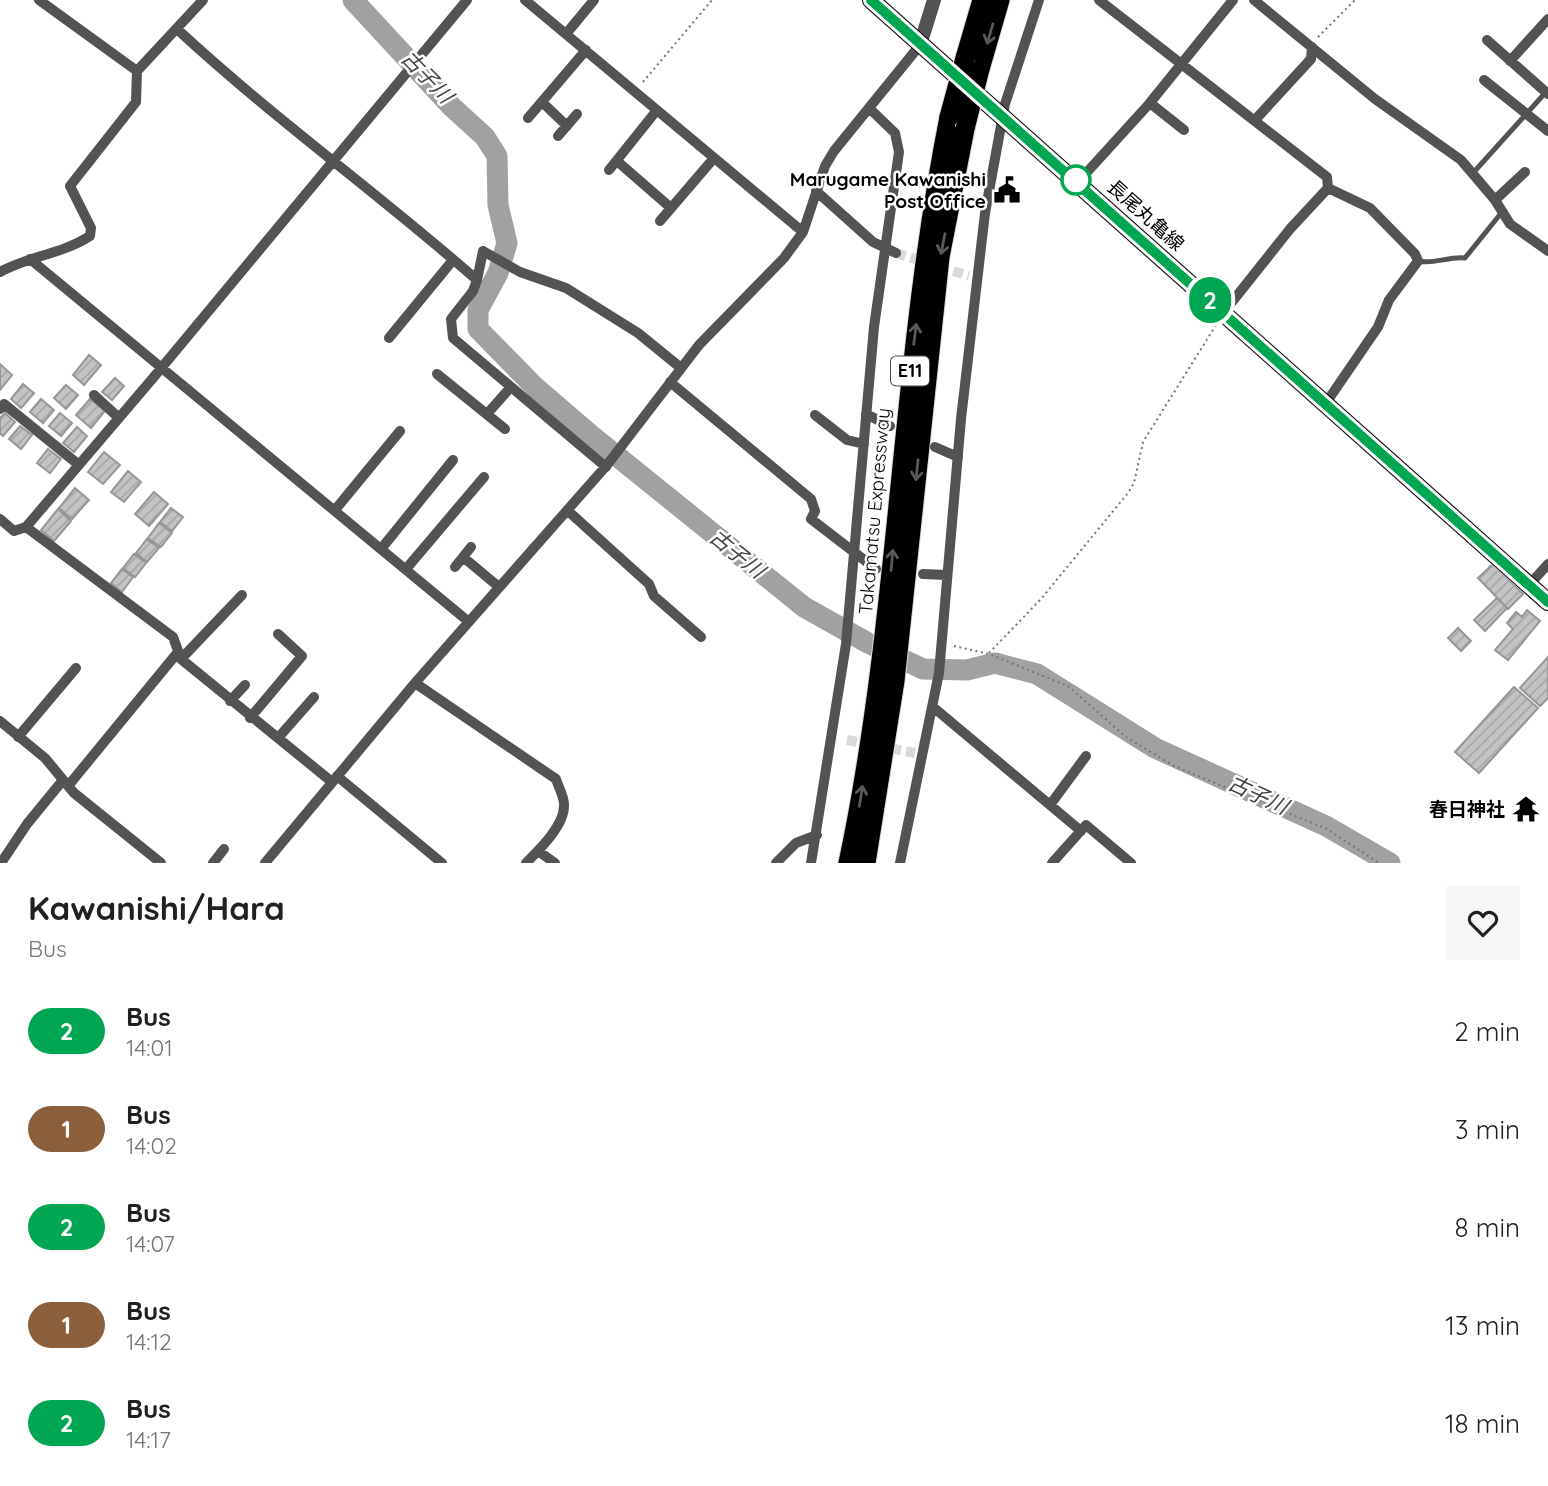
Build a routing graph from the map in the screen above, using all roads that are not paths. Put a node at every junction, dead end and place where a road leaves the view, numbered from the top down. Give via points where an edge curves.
1 (39, 0) edge
2 (203, 0) edge
3 (467, 0) edge
4 (525, 0) edge
5 (593, 0) edge
6 (871, 0) edge
7 (934, 0) edge
8 (982, 0) edge
9 (1000, 0) edge
10 (1039, 0) edge
11 (1099, 0) edge
12 (1233, 0) edge
13 (1254, 0) edge
14 (1548, 19) edge
15 (177, 29) junction
16 (566, 34) junction
17 (1487, 40) dead end
18 (920, 45) junction
19 (1312, 47) junction
20 (586, 50) junction
21 (1510, 61) junction
22 (973, 63) junction
23 (1181, 65) junction
24 (137, 71) junction
25 (1484, 80) dead end
26 (1547, 93) edge
27 (542, 102) junction
28 (1150, 103) junction
29 (870, 109) junction
30 (657, 110) junction
31 (577, 114) dead end
32 (1527, 114) junction
33 (1003, 117) junction
34 (528, 118) dead end
35 (1255, 120) junction
36 (567, 126) junction
37 (1184, 130) dead end
38 (1548, 131) edge
39 (558, 136) dead end
40 (714, 158) junction
41 (333, 159) junction
42 (1525, 172) dead end
43 (1473, 174) junction
44 (1078, 182) junction
45 (1328, 188) junction
46 (816, 191) junction
47 (1495, 200) junction
48 (671, 208) junction
49 (1502, 212) junction
50 (660, 221) dead end
51 (803, 232) junction
52 (885, 248) junction
53 (1548, 251) edge
54 (896, 253) tunnel mouth
55 (30, 259) junction
56 (453, 260) junction
57 (1418, 261) junction
58 (0, 272) edge
59 (477, 280) junction
60 (1224, 312) junction
61 (389, 338) dead end
62 (160, 368) junction
63 (681, 368) junction
64 (437, 374) dead end
65 (670, 382) junction
66 (510, 388) junction
67 (93, 395) dead end
68 (1326, 403) junction
69 (0, 409) edge
70 (486, 414) junction
71 (866, 414) junction
72 (815, 415) dead end
73 (119, 418) junction
74 (890, 426) dead end
75 (505, 429) dead end
76 (400, 431) dead end
77 (864, 444) junction
78 (935, 447) dead end
79 (958, 457) junction
80 (453, 460) dead end
81 (79, 465) junction
82 (606, 466) junction
83 (484, 478) dead end
84 (335, 510) junction
85 (567, 510) junction
86 (0, 519) edge
87 (26, 527) junction
88 (471, 547) dead end
89 (381, 549) junction
90 (854, 554) junction
91 (463, 556) junction
92 (1548, 564) edge
93 (455, 567) dead end
94 (406, 569) junction
95 (876, 569) dead end
96 (923, 574) dead end
97 (947, 576) junction
98 (1529, 585) junction
99 (499, 587) junction
100 (242, 595) dead end
101 (1548, 602) edge
102 (469, 622) junction
103 (278, 634) dead end
104 (701, 637) dead end
105 (180, 656) junction
106 (76, 668) dead end
107 (887, 680) junction
108 (415, 683) junction
109 (246, 685) dead end
110 (314, 697) dead end
111 (230, 701) junction
112 (933, 707) junction
113 (250, 718) junction
114 (0, 722) edge
115 (18, 737) junction
116 (278, 738) junction
117 (833, 739) junction
118 (846, 740) tunnel mouth
119 (1086, 756) dead end
120 (335, 779) junction
121 (66, 783) junction
122 (1049, 805) junction
123 (1081, 831) junction
124 (817, 835) junction
125 (225, 849) dead end
126 (538, 851) junction
127 (436, 861) edge
128 (1, 863) edge
129 (161, 863) edge
130 (213, 863) edge
131 (265, 863) edge
132 (526, 863) edge
133 (555, 863) edge
134 (776, 863) edge
135 (811, 863) edge
136 (848, 863) edge
137 (866, 863) edge
138 (900, 863) edge
139 (1052, 863) edge
140 (1130, 863) edge

1 - 24 street
2 - 15 street
3 - 41 street
4 - 16 street
5 - 16 street
6 - 18 main road, 長尾丸亀線
7 - 18 street
8 - 22 highway, Takamatsu Expressway / E11
9 -> 22 highway, Takamatsu Expressway / E11
10 - 33 street
11 - 23 street
12 - 23 street
13 - 19 street
14 - 21 street
15 - 24 street
15 - 41 street via 246,93
16 - 20 street
17 - 21 street
18 - 29 street
18 - 33 main road, 長尾丸亀線
19 - 35 street via 1311,59
19 - 43 street via 1461,160
20 - 27 street
20 - 30 street
21 - 26 street
22 - 107 highway, Takamatsu Expressway / E11, bridge via 934,196 908,390
23 - 28 street
23 - 35 street
24 - 55 street via 136,102 70,187 91,228 90,236 56,254
25 - 32 street
26 - 32 lane
27 - 34 street
27 - 36 street
28 - 37 street
28 - 44 street
29 - 46 street via 834,150
29 - 52 street via 895,133 898,143
30 - 40 street
30 - 48 street via 613,166
31 - 36 street
32 - 38 street
32 - 43 lane
33 - 44 main road, 長尾丸亀線
33 - 79 street via 973,277
35 - 45 street via 1327,177
36 - 39 street
40 - 48 street
40 - 51 street
41 - 56 street
41 - 62 street
42 - 47 street
43 - 47 street
44 - 60 main road, 長尾丸亀線
45 - 57 street via 1370,208
45 - 60 street
46 - 51 street
46 - 52 street
47 - 49 street
48 - 50 street
49 - 53 street via 1510,224
49 - 57 lane via 1465,258
51 - 63 street
52 - 54 street
52 - 71 street
55 - 58 street
55 - 62 street
56 - 59 street
56 - 61 street
57 - 68 street
59 - 63 street via 483,251 566,288 638,333
59 - 66 street via 450,328 462,347
60 - 68 main road, 長尾丸亀線
62 - 73 street
62 - 84 street
63 - 65 street
64 - 70 street
65 - 82 street
65 - 90 street via 811,499 815,511 811,519
66 - 70 street
66 - 82 street
67 - 73 street
68 - 98 main road, 長尾丸亀線
69 - 81 street via 4,404
70 - 75 street
71 - 74 street
71 - 77 street
72 - 77 street via 847,440
73 - 81 street
76 - 84 street
77 - 90 street
78 - 79 street
79 - 97 street
80 - 89 street
81 - 87 street
82 - 85 street
83 - 94 street
84 - 89 street
85 - 99 street
85 - 104 street
86 - 87 street via 14,531
87 - 105 street via 173,638
88 - 91 street
89 - 94 street
90 - 95 street
90 - 117 street
91 - 93 street
91 - 99 street
92 - 98 street
94 - 102 street
96 - 97 street
97 - 112 street
98 - 101 main road, 長尾丸亀線
99 - 102 street
100 - 105 street
102 - 108 street
103 - 113 street via 302,656
105 - 111 street
105 - 121 street
106 - 115 street
136 -> 107 highway, Takamatsu Expressway / E11
107 - 137 highway, Takamatsu Expressway / E11
108 - 120 street
108 - 126 street via 556,779 564,806 560,820
109 - 111 street
110 - 116 street
111 - 113 street
112 - 122 street
112 - 138 street
113 - 116 street
114 - 115 street
115 - 121 street via 45,758
116 - 120 street
117 - 118 street
117 - 124 street
119 - 122 street
120 - 127 street
120 - 131 street
121 - 128 street via 27,824
121 - 129 street
122 - 123 street
123 - 139 street
123 - 140 street via 1086,825
124 - 134 street via 796,843
124 - 135 street
125 - 130 street
126 - 132 street
126 - 133 street

